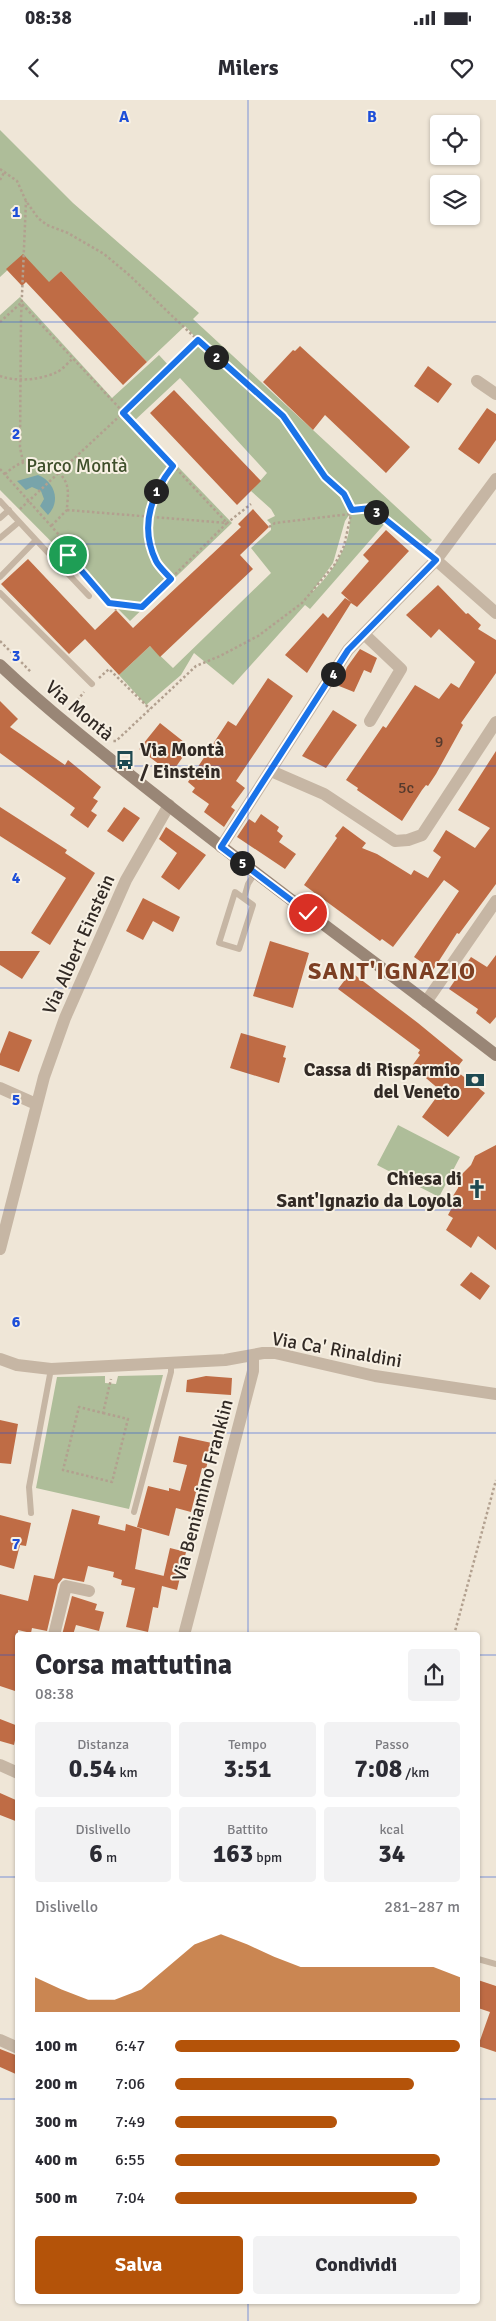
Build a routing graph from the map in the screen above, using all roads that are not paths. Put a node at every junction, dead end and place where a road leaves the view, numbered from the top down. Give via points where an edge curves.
1 (477, 381) dead end
2 (496, 394) edge
3 (496, 479) edge
4 (0, 501) edge
5 (9, 510) junction
6 (0, 518) edge
7 (19, 522) junction
8 (0, 538) edge
9 (36, 540) junction
10 (436, 560) junction
11 (0, 577) edge
12 (0, 593) edge
13 (89, 596) dead end
14 (496, 613) edge
15 (364, 634) junction
16 (0, 665) edge
17 (92, 684) road end
18 (370, 721) dead end
19 (496, 722) edge
20 (271, 771) junction
21 (169, 806) junction
22 (221, 847) junction
23 (255, 873) junction
24 (244, 898) junction
25 (496, 901) edge
26 (426, 1002) junction
27 (496, 1054) edge
28 (0, 1088) edge
29 (36, 1104) junction
30 (0, 1249) edge
31 (253, 1355) junction
32 (0, 1359) edge
33 (171, 1362) junction
34 (51, 1369) junction
35 (496, 1394) edge
36 (134, 1512) dead end
37 (31, 1513) dead end
38 (89, 1591) dead end
39 (55, 1632) edge
40 (185, 1632) edge
41 (0, 1765) edge
42 (15, 1770) edge
43 (480, 1960) edge
44 (496, 1964) edge
45 (0, 2040) edge
46 (15, 2047) edge

1 - 2 street
3 - 10 street
4 - 5 lane
5 - 6 lane
5 - 7 lane
7 - 8 lane
7 - 9 lane
9 - 11 lane
9 - 13 lane
10 - 14 street
10 - 15 street
12 - 17 lane
15 - 18 street via 401,670
15 - 20 street via 348,650
16 - 21 main road, Via Montà via 45,707
19 - 20 street via 422,835 408,840 395,841 324,794
20 - 22 street
21 - 22 main road, Via Montà
21 - 29 street, Via Albert Einstein via 126,880 89,960
22 - 23 main road, Via Montà
23 - 24 lane
23 - 26 main road, Via Montà
24 - 24 lane via 236,892 219,943 239,950 253,905
25 - 26 street
26 - 27 main road, Via Montà
28 - 29 street
29 - 30 street, Via Albert Einstein
31 - 33 street, Via Ca' Rinaldini via 224,1360
31 - 35 street, Via Ca' Rinaldini via 274,1353 375,1376
31 - 40 street, Via Beniamino Franklin via 253,1371
32 - 34 street, Via Ca' Rinaldini via 17,1365
33 - 34 street, Via Ca' Rinaldini
33 - 36 lane
34 - 37 lane via 29,1487
38 - 39 street via 66,1586
41 - 42 street
43 - 44 lane
45 - 46 street

